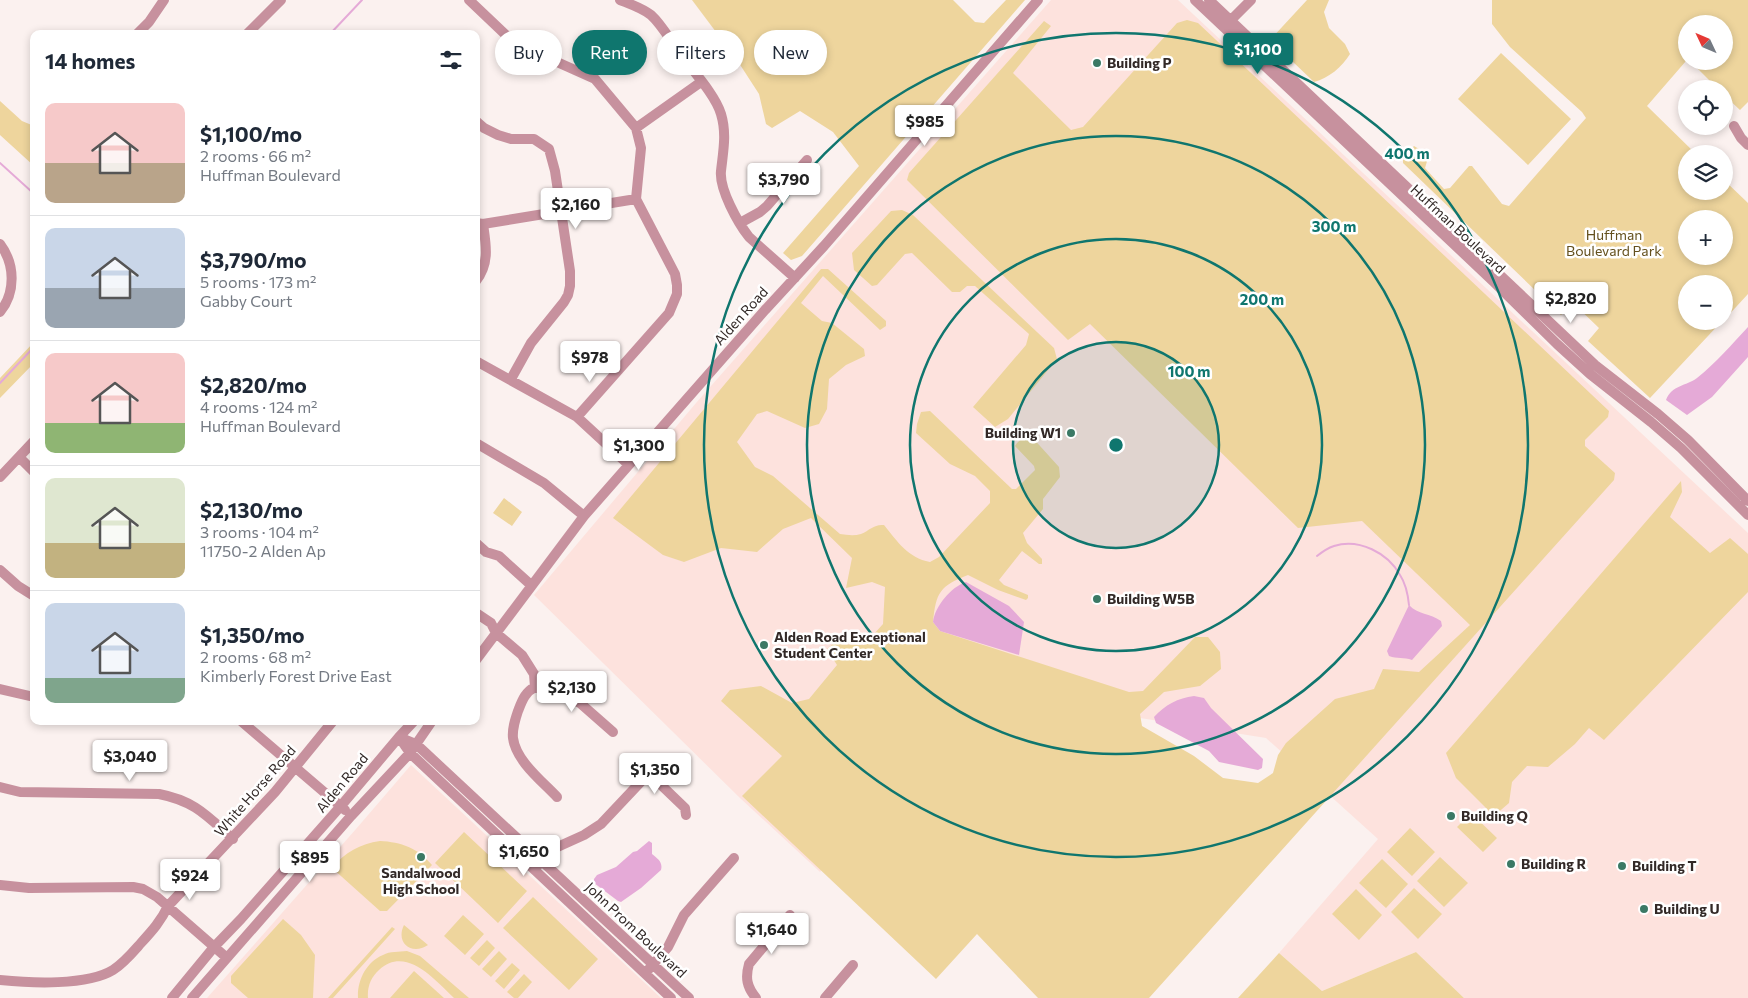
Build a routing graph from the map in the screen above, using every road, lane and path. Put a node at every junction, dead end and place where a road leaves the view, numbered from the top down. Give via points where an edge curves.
1 (164, 0) edge
2 (281, 0) edge
3 (469, 0) edge
4 (620, 0) edge
5 (1038, 0) edge
6 (1195, 0) edge
7 (1209, 0) edge
8 (1251, 0) edge
9 (1228, 24) junction
10 (141, 30) edge
11 (251, 30) edge
12 (701, 82) junction
13 (480, 124) edge
14 (1734, 126) dead end
15 (636, 128) junction
16 (1748, 146) edge
17 (807, 160) dead end
18 (636, 199) junction
19 (560, 211) junction
20 (740, 223) junction
21 (480, 224) edge
22 (0, 244) edge
23 (480, 276) edge
24 (795, 278) junction
25 (0, 312) edge
26 (480, 363) edge
27 (510, 379) junction
28 (577, 417) junction
29 (30, 445) edge
30 (480, 445) edge
31 (18, 457) junction
32 (628, 464) junction
33 (30, 468) edge
34 (0, 477) edge
35 (1745, 500) edge
36 (1748, 515) edge
37 (584, 516) junction
38 (480, 547) edge
39 (0, 570) edge
40 (531, 585) junction
41 (30, 594) edge
42 (480, 616) edge
43 (496, 632) junction
44 (480, 654) edge
45 (535, 687) junction
46 (0, 689) edge
47 (30, 696) edge
48 (246, 725) edge
49 (330, 725) edge
50 (410, 725) edge
51 (429, 725) edge
52 (614, 732) dead end
53 (399, 736) junction
54 (413, 748) junction
55 (630, 763) dead end
56 (295, 767) junction
57 (650, 772) junction
58 (0, 787) edge
59 (557, 797) dead end
60 (340, 807) junction
61 (686, 815) dead end
62 (351, 816) junction
63 (233, 839) junction
64 (734, 858) dead end
65 (542, 860) junction
66 (533, 869) junction
67 (0, 885) edge
68 (168, 906) junction
69 (790, 915) dead end
70 (214, 947) junction
71 (227, 958) junction
72 (654, 965) junction
73 (853, 965) dead end
74 (645, 974) junction
75 (0, 980) edge
76 (172, 998) edge
77 (192, 998) edge
78 (671, 998) edge
79 (689, 998) edge
80 (756, 998) edge
81 (825, 998) edge

1 - 10 street
2 - 11 street
3 - 15 street via 515,42 595,79
4 - 12 street via 656,20
5 - 24 street, Alden Road
6 - 9 street, Huffman Boulevard
7 - 9 street, Huffman Boulevard
8 - 9 street
9 - 35 street, Huffman Boulevard via 1557,344
12 - 15 street
12 - 20 street via 721,114 725,136 721,179
13 - 19 street via 510,139 534,138 549,149
14 - 16 street
15 - 18 street via 642,148
17 - 20 street via 760,212
18 - 19 street
18 - 28 street via 675,274 677,294 669,313
19 - 21 street
19 - 27 street via 570,271 568,295 531,343
20 - 24 street via 749,237
21 - 23 street via 487,251
22 - 25 street via 8,258 12,280 9,297
24 - 32 street, Alden Road
26 - 27 street
27 - 28 street
28 - 32 street
29 - 31 street
30 - 37 street via 544,483
31 - 33 street
31 - 34 street
32 - 37 street, Alden Road
35 - 36 street, Huffman Boulevard
37 - 40 street, Alden Road
38 - 40 street via 499,556
39 - 41 street
40 - 43 street, Alden Road
42 - 43 street via 491,623
43 - 44 street, Alden Road
43 - 45 street via 522,654 534,674
45 - 52 street via 560,693 580,703
45 - 59 street via 525,695 520,706 513,739 520,755
46 - 47 street
48 - 56 street
49 - 56 street, White Horse Road
50 - 53 street, Alden Road
51 - 54 street, Alden Road
53 - 54 street, John Prom Boulevard
53 - 60 street, Alden Road
54 - 62 street, Alden Road
54 - 65 street, John Prom Boulevard
54 - 66 street, John Prom Boulevard
55 - 57 street via 636,760
56 - 60 street
56 - 63 street, White Horse Road
57 - 61 street via 684,808
57 - 65 street via 601,824 559,846
58 - 63 street via 20,792 176,797 200,810
60 - 62 street
60 - 70 street, Alden Road
62 - 71 street, Alden Road
63 - 68 street, White Horse Road
64 - 72 street via 684,915 668,947
65 - 66 street
65 - 72 street, John Prom Boulevard
66 - 74 street, John Prom Boulevard
67 - 68 street via 29,888 133,887 150,892
68 - 70 street
68 - 75 street, White Horse Road via 160,922 139,946 118,966 102,975 76,981
69 - 80 street via 749,964 746,982
70 - 71 street
70 - 76 street, Alden Road
71 - 77 street, Alden Road
72 - 74 street
72 - 79 street, John Prom Boulevard
73 - 81 street
74 - 78 street, John Prom Boulevard

